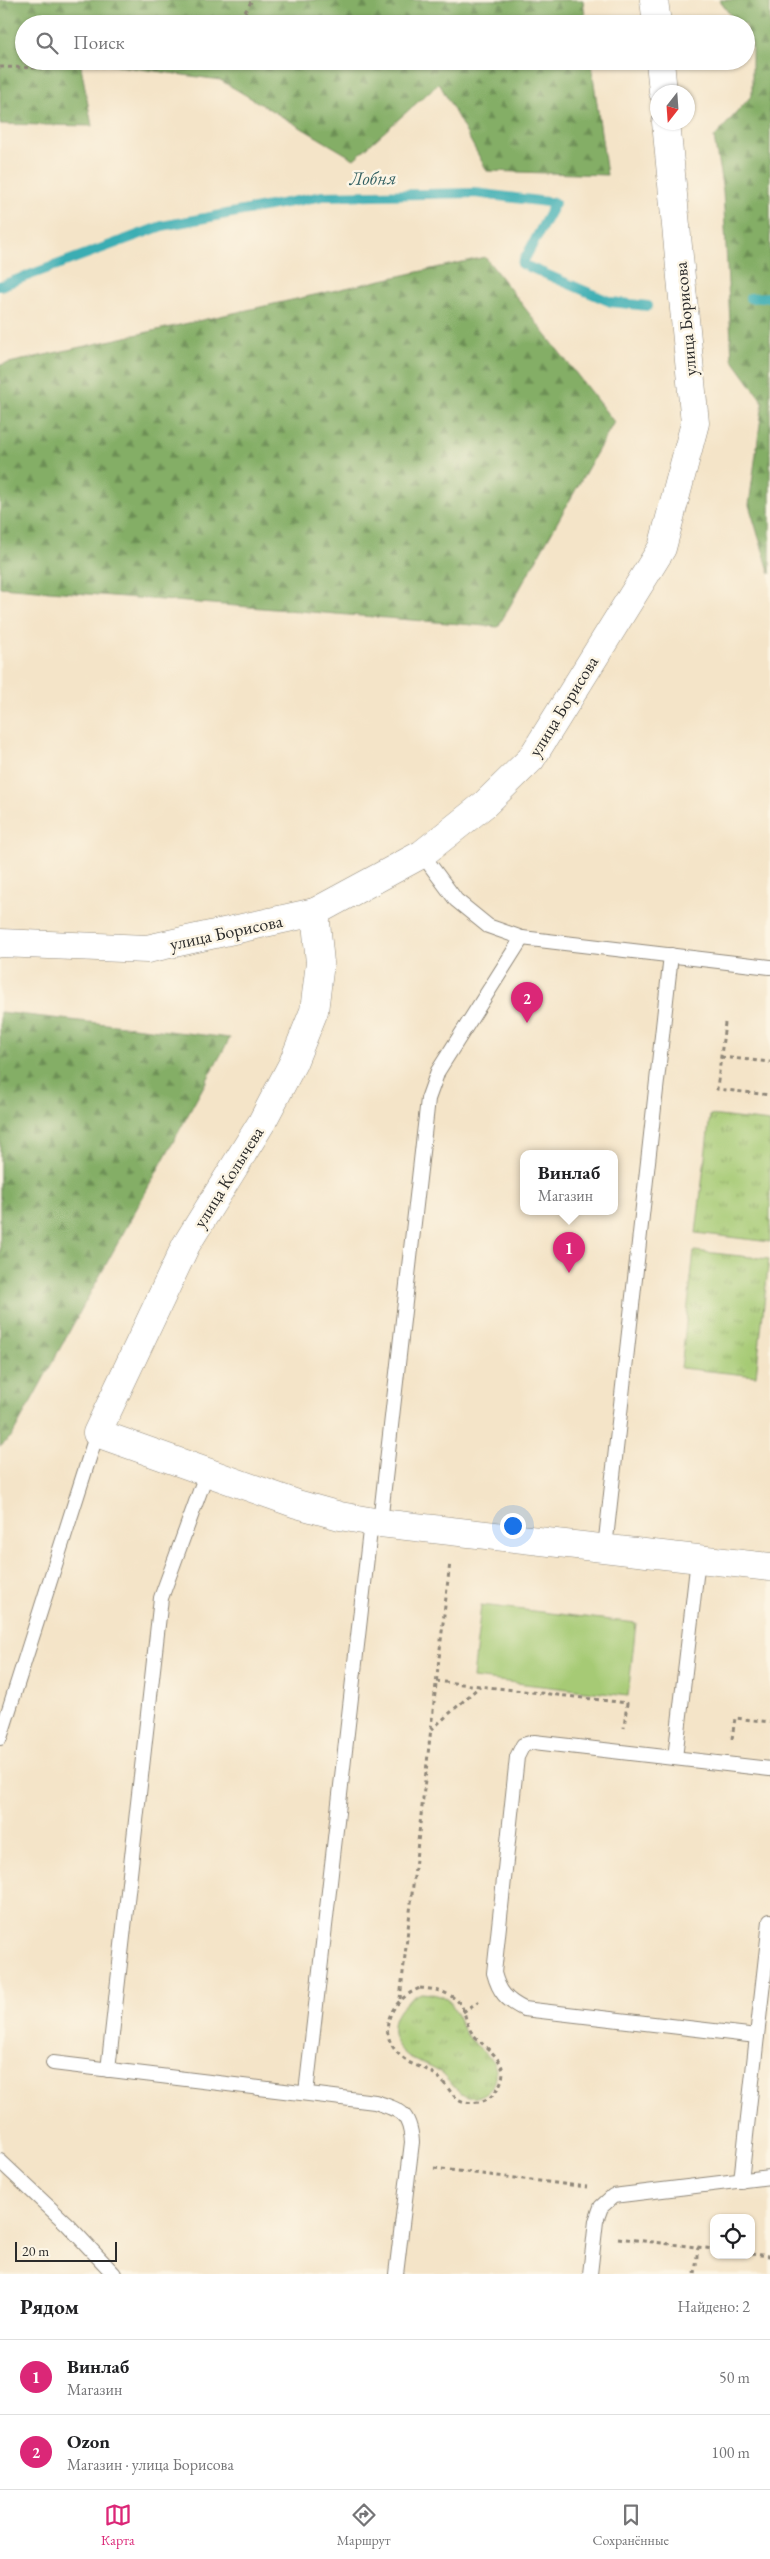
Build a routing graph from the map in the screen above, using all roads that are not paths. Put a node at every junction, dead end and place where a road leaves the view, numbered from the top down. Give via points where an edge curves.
1 (654, 0) edge
2 (656, 15) edge
3 (661, 70) edge
4 (662, 85) edge
5 (667, 130) edge
6 (422, 854) junction
7 (315, 912) junction
8 (522, 938) junction
9 (0, 942) edge
10 (671, 955) junction
11 (770, 966) edge
12 (97, 1433) junction
13 (207, 1472) junction
14 (376, 1522) junction
15 (605, 1548) junction
16 (698, 1559) junction
17 (770, 1567) edge
18 (0, 1738) edge
19 (675, 1758) junction
20 (770, 1769) edge
21 (770, 1921) edge
22 (757, 2036) junction
23 (53, 2063) dead end
24 (108, 2070) junction
25 (306, 2093) junction
26 (0, 2161) edge
27 (770, 2177) edge
28 (741, 2180) junction
29 (114, 2274) edge
30 (396, 2274) edge
31 (590, 2274) edge

1 - 2 street
3 - 4 street
5 - 6 street, улица Борисова via 695,423 662,548 531,759 485,804
6 - 7 street, улица Борисова
6 - 8 lane via 456,900 488,926
7 - 9 street, улица Борисова via 146,950
7 - 12 street, улица Колычева via 320,963 314,1012 293,1063 262,1122 186,1245
8 - 10 lane
8 - 14 lane via 438,1071 428,1099
10 - 11 lane
10 - 15 lane
12 - 13 street
12 - 18 lane
13 - 14 street via 297,1504
13 - 24 lane via 161,1598
14 - 15 street
14 - 25 lane
15 - 16 street
16 - 17 street
16 - 19 lane
19 - 20 lane
19 - 22 lane via 534,1742 523,1745 517,1756 494,1959 498,1988 508,2002 524,2009
21 - 22 lane
22 - 28 lane
23 - 24 lane
24 - 25 lane
25 - 30 lane via 375,2102 398,2109 411,2124
26 - 29 lane
27 - 28 lane
28 - 31 lane via 613,2196 601,2207

